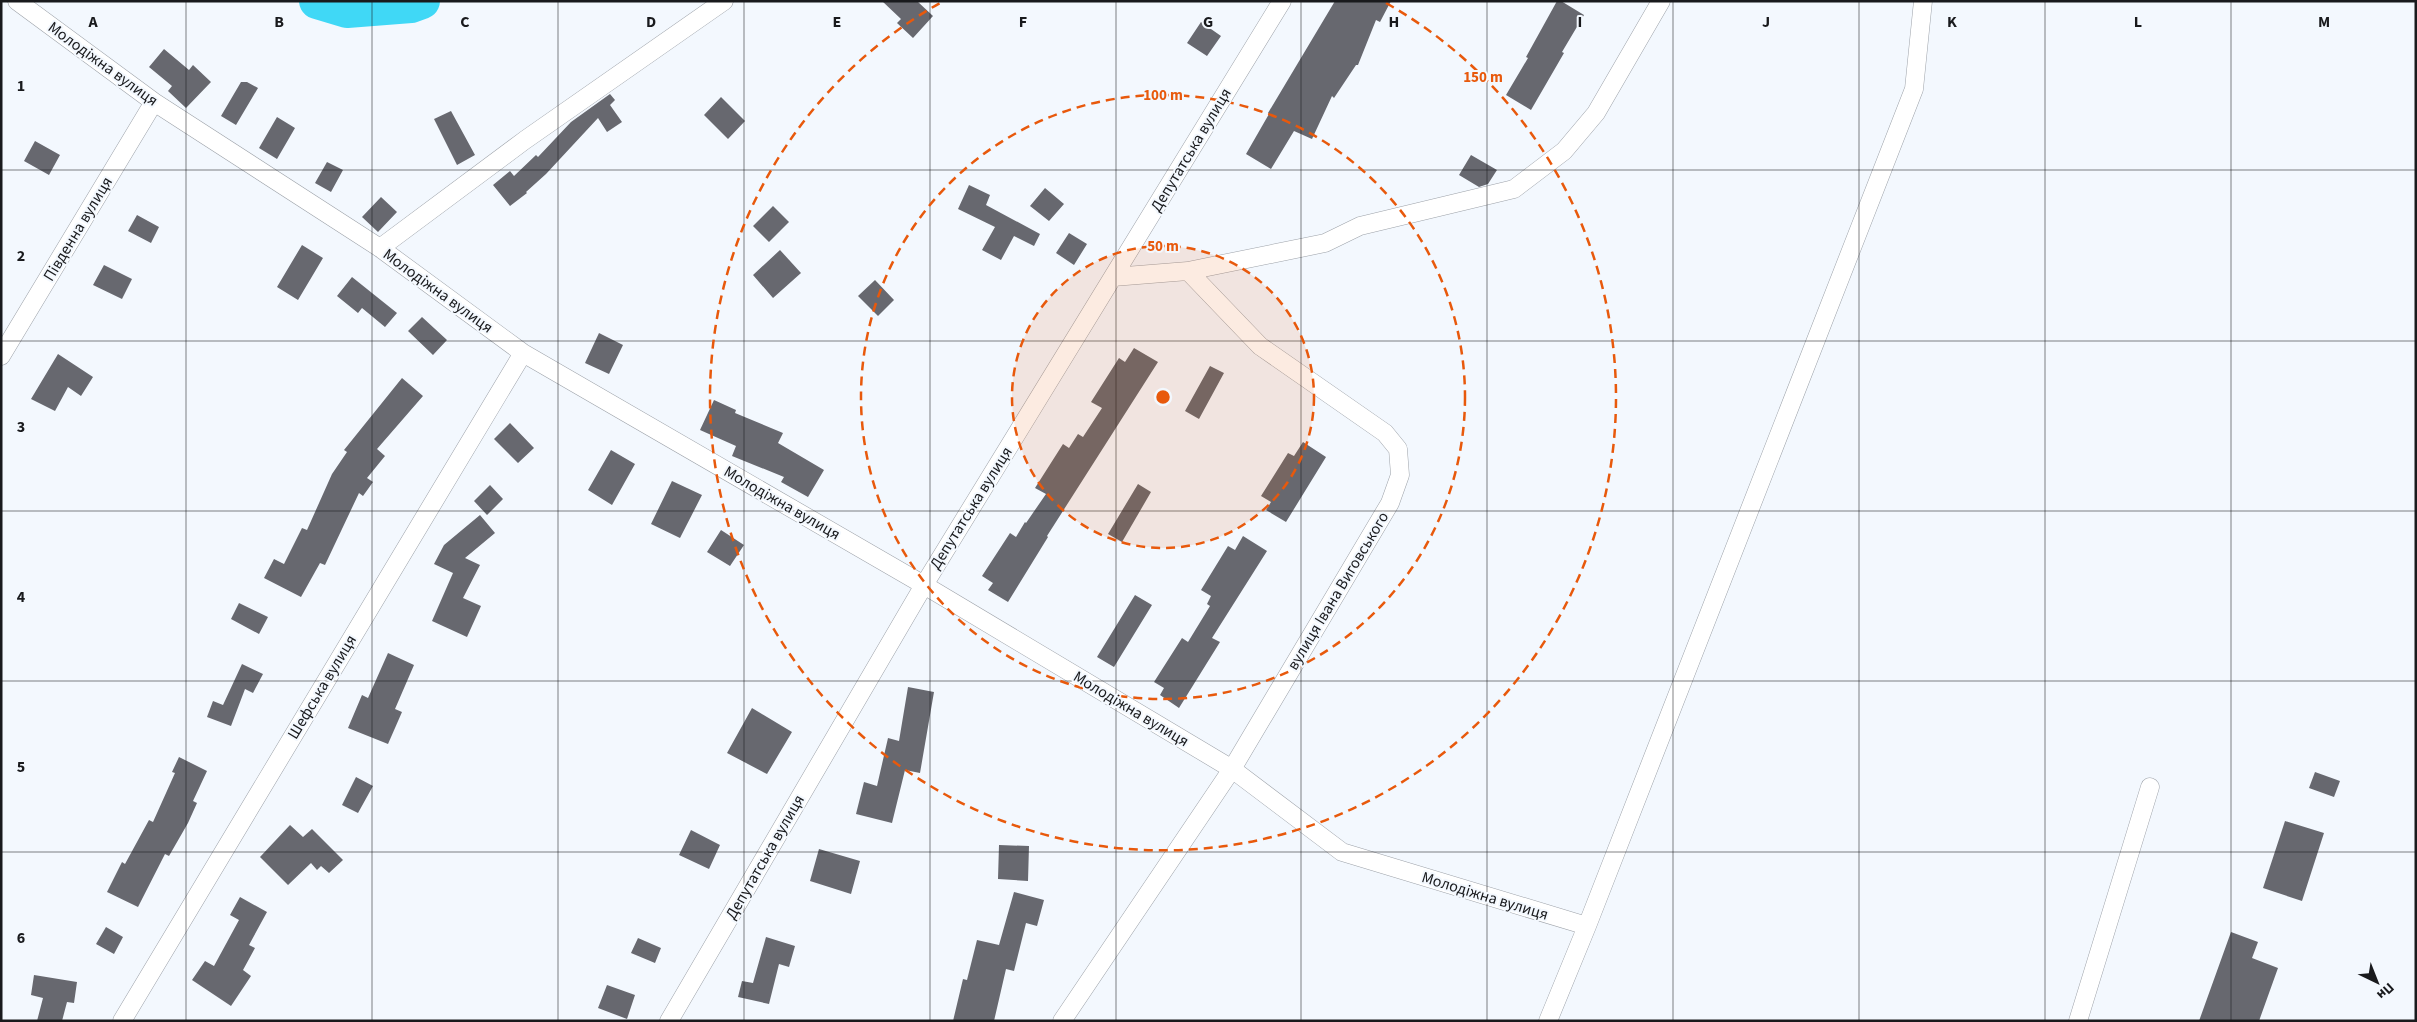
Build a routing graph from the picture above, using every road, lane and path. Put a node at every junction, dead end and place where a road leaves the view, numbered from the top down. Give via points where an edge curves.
1 (17, 1) edge
2 (724, 1) edge
3 (1282, 1) edge
4 (1661, 1) edge
5 (1922, 1) edge
6 (154, 102) junction
7 (380, 248) junction
8 (1188, 271) junction
9 (1113, 277) junction
10 (522, 353) junction
11 (1, 356) edge
12 (924, 585) junction
13 (1232, 769) junction
14 (2150, 787) dead end
15 (1587, 926) junction
16 (122, 1021) edge
17 (669, 1021) edge
18 (1062, 1021) edge
19 (1548, 1021) edge
20 (2078, 1021) edge

1 - 6 street, Молодіжна вулиця
2 - 7 street via 525,140
3 - 9 street, Депутатська вулиця
4 - 8 street via 1596,113 1564,151 1514,189 1360,226 1325,243
5 - 15 street via 1914,89
6 - 7 street, Молодіжна вулиця
6 - 11 street, Південна вулиця
7 - 10 street, Молодіжна вулиця
8 - 9 street
8 - 13 street, вулиця Івана Виговського via 1260,346 1385,433 1398,449 1400,475 1390,503
9 - 12 street, Депутатська вулиця
10 - 12 street, Молодіжна вулиця
10 - 16 street, Шефська вулиця
12 - 13 street, Молодіжна вулиця
12 - 17 street, Депутатська вулиця
13 - 15 street, Молодіжна вулиця via 1342,852
13 - 18 street, вулиця Івана Виговського
14 - 20 street
15 - 19 street

